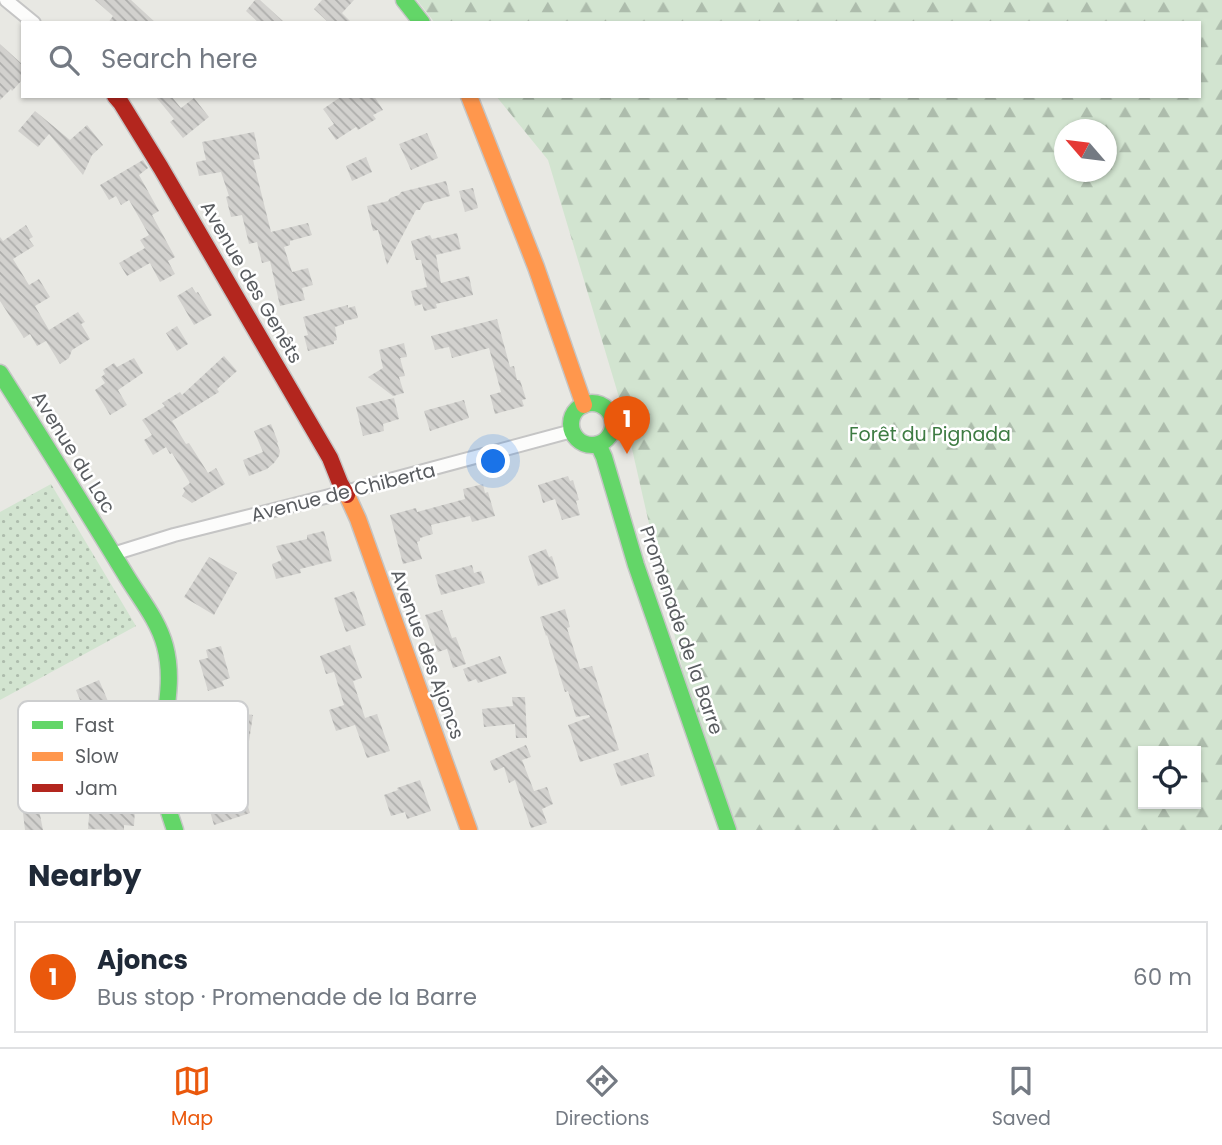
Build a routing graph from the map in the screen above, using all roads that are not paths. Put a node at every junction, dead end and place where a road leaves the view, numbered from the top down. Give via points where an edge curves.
1 (6, 0) edge
2 (404, 0) edge
3 (32, 21) edge
4 (420, 21) edge
5 (117, 98) edge
6 (470, 98) edge
7 (0, 373) edge
8 (584, 405) junction
9 (572, 431) junction
10 (598, 444) junction
11 (345, 492) junction
12 (113, 554) junction
13 (168, 701) edge
14 (169, 813) edge
15 (175, 830) edge
16 (469, 830) edge
17 (728, 830) edge

1 - 3 street
2 - 4 street
5 - 11 street, Avenue des Genêts via 204,240 330,458
6 - 8 street
7 - 12 street, Avenue du Lac
8 - 9 street via 574,413
8 - 10 street via 599,404 611,414 610,434
9 - 10 street via 583,443
9 - 11 street, Avenue de Chiberta
10 - 17 street, Promenade de la Barre
11 - 12 street, Avenue de Chiberta
11 - 16 street, Avenue des Ajoncs
12 - 13 street, Avenue du Lac via 165,647 170,678
14 - 15 street, Avenue du Lac

